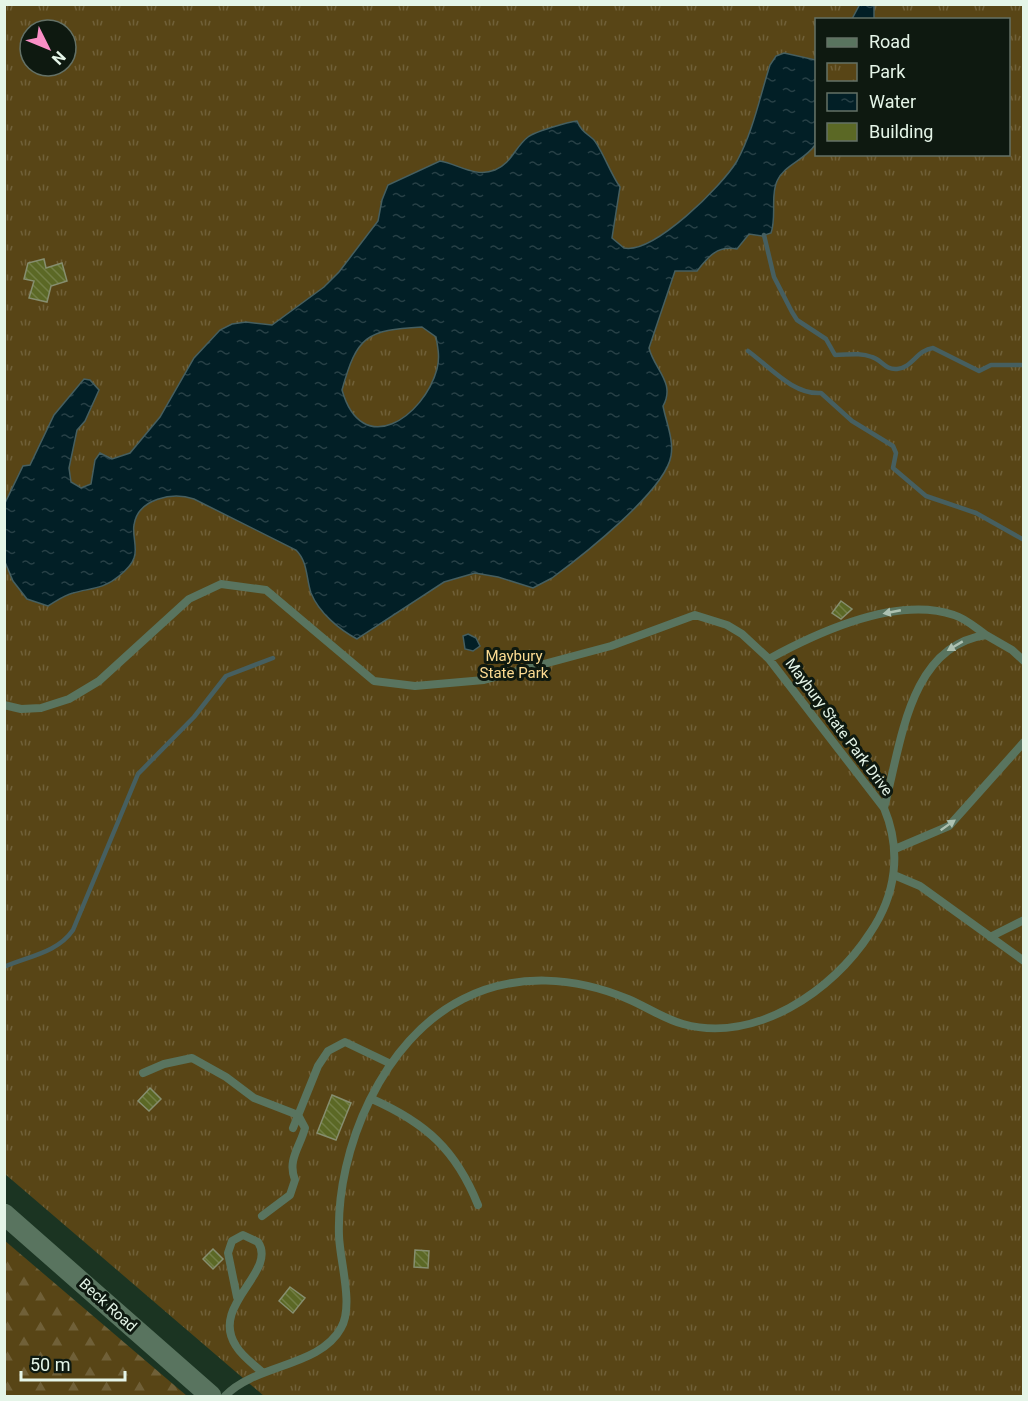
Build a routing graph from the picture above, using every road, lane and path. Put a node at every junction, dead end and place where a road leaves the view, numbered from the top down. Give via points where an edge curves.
1 (986, 635) junction
2 (769, 658) junction
3 (1023, 661) edge
4 (4, 705) edge
5 (1023, 742) edge
6 (884, 808) junction
7 (895, 849) junction
8 (894, 875) junction
9 (1023, 920) edge
10 (990, 937) junction
11 (1023, 961) edge
12 (391, 1064) junction
13 (143, 1073) dead end
14 (372, 1099) junction
15 (298, 1115) junction
16 (293, 1128) dead end
17 (478, 1205) dead end
18 (4, 1214) edge
19 (262, 1216) dead end
20 (237, 1297) junction
21 (262, 1372) junction
22 (211, 1396) edge
23 (225, 1396) edge

1 -> 2 lane via 957,615 933,609 899,610 815,637
1 - 3 lane
1 -> 6 lane via 960,643 938,657 915,689
2 - 4 lane, Maybury State Park Drive via 727,625 695,615 611,646 484,680 416,686 374,681 266,590 221,584 189,599 99,681 69,699 41,708
2 - 6 lane, Maybury State Park Drive
7 -> 5 lane via 950,826
6 - 7 lane, Maybury State Park Drive
7 - 8 lane, Maybury State Park Drive
8 - 10 lane via 920,886
8 - 12 lane, Maybury State Park Drive via 875,926 857,951 809,995 767,1018 734,1027 698,1027 662,1017 633,1001 582,984 551,980 518,982 473,995 440,1013 414,1035
9 - 10 lane
10 - 11 lane
12 - 14 lane, Maybury State Park Drive
12 - 15 lane via 345,1042 328,1051
13 - 15 lane via 192,1058 254,1098
14 - 17 lane via 423,1126 442,1143 459,1165
14 - 21 lane, Maybury State Park Drive via 347,1158 338,1206 347,1305 344,1322 338,1334 321,1349
15 - 16 lane
15 - 19 lane via 305,1128 292,1159 295,1180 290,1196
18 - 22 main road, Beck Road
20 - 20 lane via 262,1261 258,1242 243,1235 232,1241 228,1253
20 - 21 lane via 231,1320 232,1337
21 - 23 lane, Maybury State Park Drive via 239,1382

